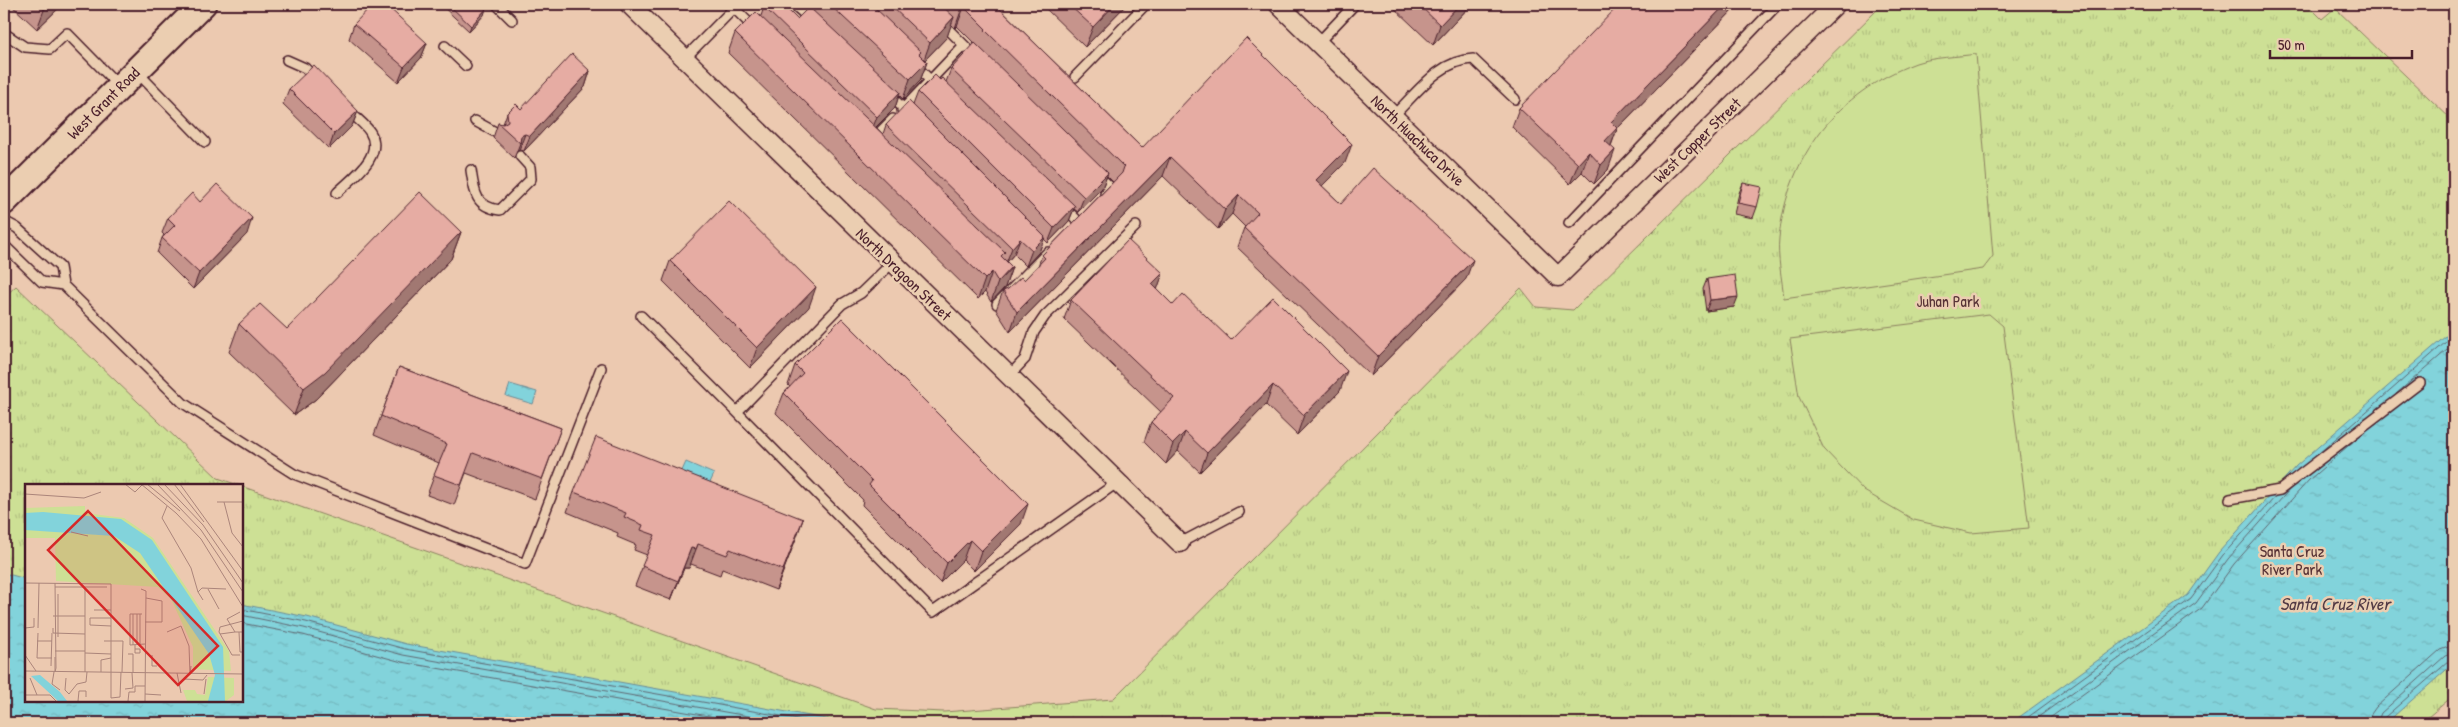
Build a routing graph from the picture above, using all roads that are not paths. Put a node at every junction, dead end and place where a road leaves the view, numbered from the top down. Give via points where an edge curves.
1 (203, 4) edge
2 (496, 4) edge
3 (629, 4) edge
4 (793, 4) edge
5 (1146, 4) edge
6 (1278, 4) edge
7 (1355, 4) edge
8 (1776, 4) edge
9 (1836, 4) edge
10 (736, 6) edge
11 (936, 18) edge
12 (512, 20) dead end
13 (821, 30) edge
14 (4, 33) edge
15 (761, 35) edge
16 (1318, 43) junction
17 (964, 45) junction
18 (445, 46) dead end
19 (685, 58) junction
20 (909, 59) edge
21 (287, 60) dead end
22 (985, 65) edge
23 (466, 66) dead end
24 (1075, 77) dead end
25 (127, 78) junction
26 (930, 80) junction
27 (325, 87) edge
28 (883, 88) edge
29 (944, 94) edge
30 (1515, 99) dead end
31 (338, 100) edge
32 (904, 108) junction
33 (1393, 116) junction
34 (474, 121) dead end
35 (917, 122) edge
36 (497, 133) dead end
37 (872, 141) edge
38 (205, 142) dead end
39 (520, 156) edge
40 (1090, 168) edge
41 (470, 170) dead end
42 (337, 192) dead end
43 (1057, 201) edge
44 (1098, 201) edge
45 (4, 202) edge
46 (4, 221) edge
47 (1078, 221) edge
48 (1569, 223) dead end
49 (1136, 226) dead end
50 (4, 245) edge
51 (1048, 247) edge
52 (893, 262) junction
53 (1558, 277) joint
54 (63, 285) junction
55 (997, 304) dead end
56 (641, 316) dead end
57 (601, 368) dead end
58 (1009, 376) junction
59 (2420, 383) dead end
60 (736, 412) junction
61 (1118, 482) junction
62 (2230, 499) dead end
63 (1239, 512) dead end
64 (1180, 543) joint

1 - 25 main road, West Grant Road
2 - 12 lane
3 - 19 street, North Dragoon Street
4 - 13 lane
5 - 24 lane
6 - 16 street, North Huachuca Drive
7 - 16 lane
8 - 48 lane
9 - 53 street, West Copper Street
10 - 15 lane
10 - 19 lane
11 - 17 lane
14 - 25 lane via 26,47 50,49 66,33
16 - 33 street, North Huachuca Drive
17 - 22 lane
17 - 26 lane
18 - 23 lane
19 - 52 street, North Dragoon Street
20 - 26 lane
21 - 27 lane via 305,68
25 - 38 lane
25 - 45 main road, West Grant Road
26 - 29 lane
26 - 32 lane
28 - 32 lane
30 - 33 lane via 1473,59 1460,59 1442,68
31 - 42 lane via 371,132 374,145 372,157
32 - 35 lane
32 - 37 lane
33 - 53 street, North Huachuca Drive
34 - 36 lane
39 - 41 lane via 530,167 531,178 500,210 488,209 475,196
40 - 44 lane via 1111,188
43 - 47 lane
46 - 54 lane via 17,228 60,267
49 - 58 lane via 1044,316 1034,332 1025,359
50 - 54 lane via 42,282
51 - 55 lane via 1015,280
52 - 58 street, North Dragoon Street
52 - 60 lane via 860,293 842,304
54 - 57 lane via 183,403 260,455 294,474 525,564
56 - 60 lane
58 - 61 street, North Dragoon Street
59 - 62 lane via 2280,490
60 - 61 lane via 933,612
61 - 64 street, North Dragoon Street
63 - 64 lane

